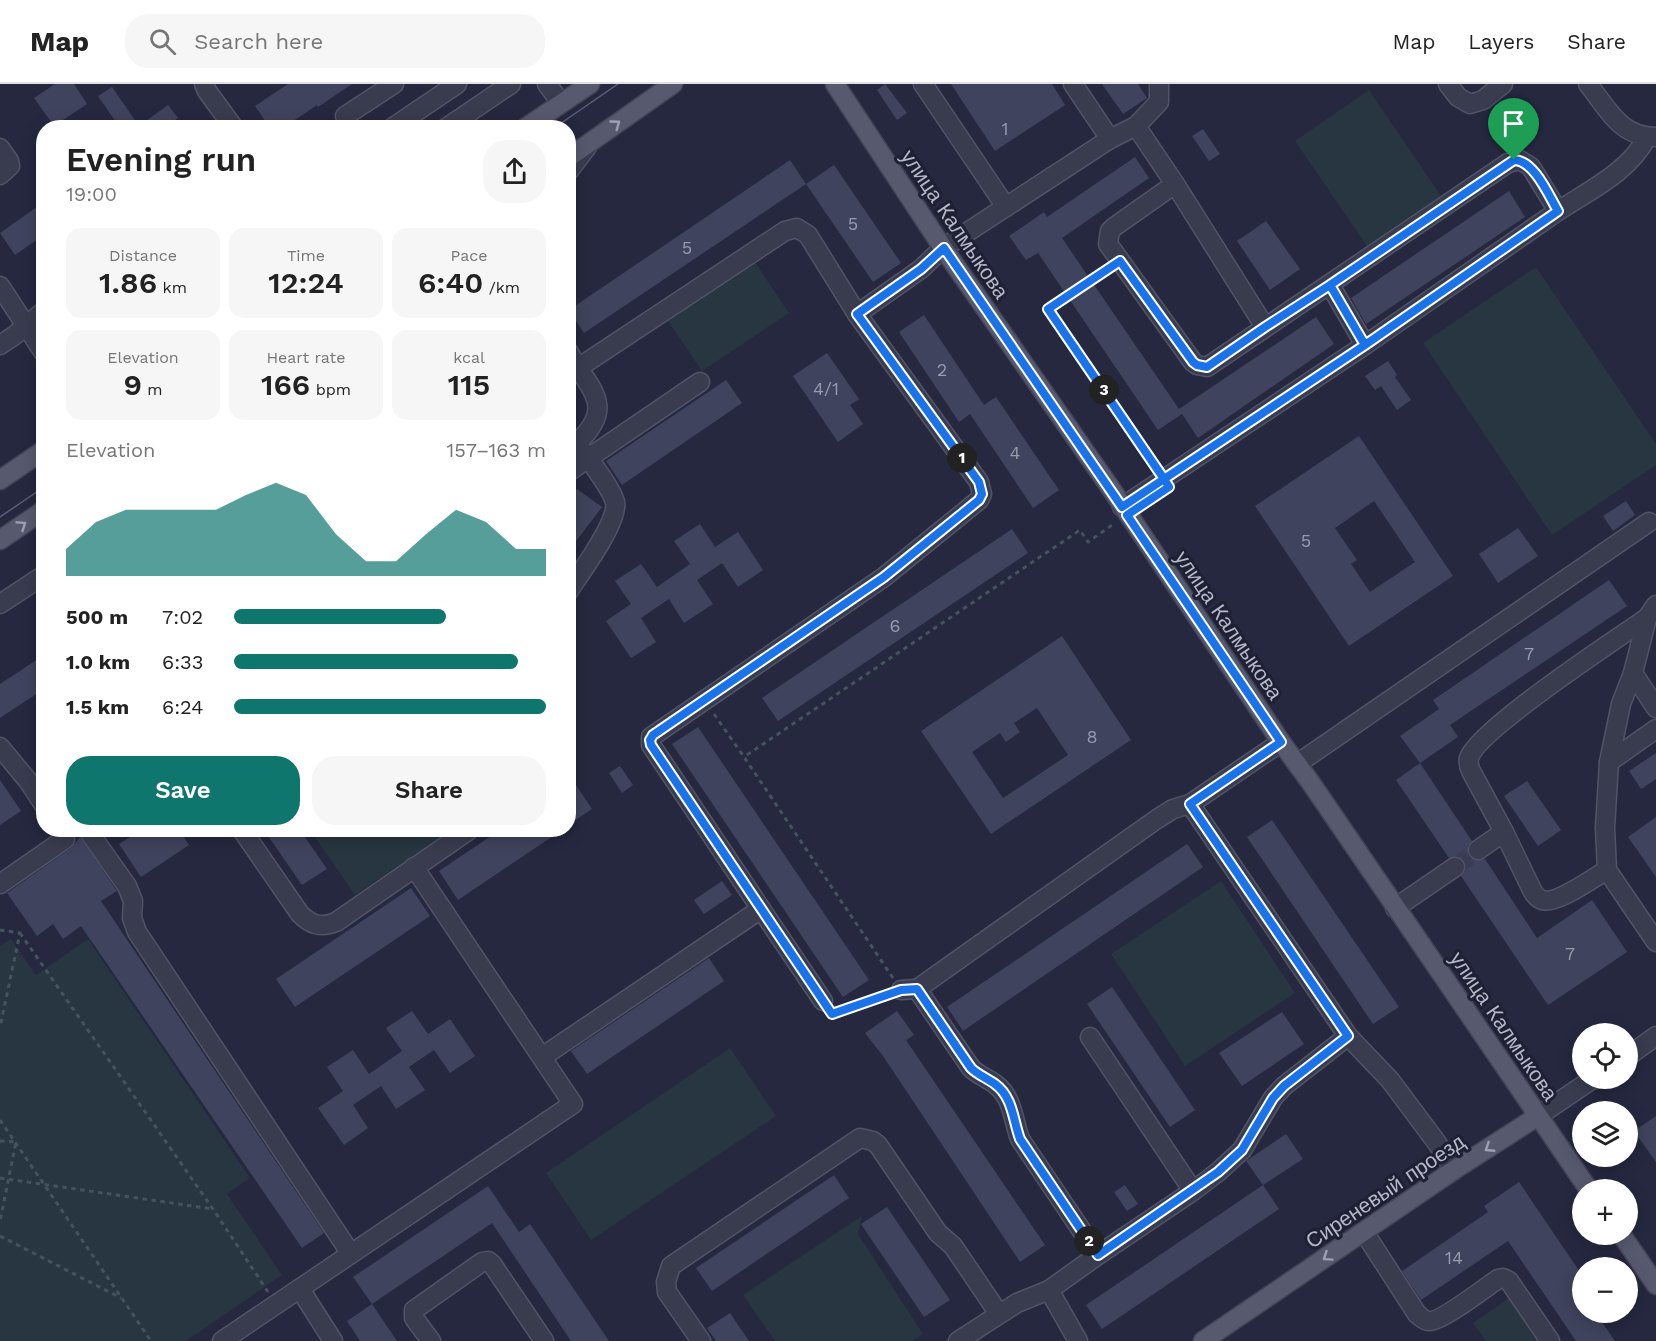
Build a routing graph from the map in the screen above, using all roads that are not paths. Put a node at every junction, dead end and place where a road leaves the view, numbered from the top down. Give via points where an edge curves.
1 (204, 84) edge
2 (394, 84) edge
3 (457, 84) edge
4 (512, 84) edge
5 (547, 84) edge
6 (590, 84) edge
7 (673, 84) edge
8 (835, 84) edge
9 (923, 84) edge
10 (1073, 84) edge
11 (1159, 84) edge
12 (1449, 84) edge
13 (1503, 84) edge
14 (1594, 86) edge
15 (561, 104) junction
16 (345, 116) dead end
17 (228, 120) edge
18 (404, 120) edge
19 (458, 120) edge
20 (537, 120) edge
21 (1136, 126) junction
22 (1651, 137) edge
23 (1110, 139) junction
24 (589, 144) junction
25 (0, 148) edge
26 (576, 153) edge
27 (576, 161) edge
28 (0, 175) edge
29 (1175, 184) junction
30 (1006, 207) junction
31 (1558, 211) junction
32 (944, 248) junction
33 (1330, 285) junction
34 (0, 286) edge
35 (857, 314) junction
36 (36, 318) edge
37 (26, 327) junction
38 (1265, 327) junction
39 (36, 341) edge
40 (0, 345) edge
41 (1365, 345) junction
42 (576, 365) edge
43 (578, 368) junction
44 (700, 382) dead end
45 (578, 451) edge
46 (36, 455) edge
47 (0, 480) edge
48 (1125, 511) junction
49 (36, 515) edge
50 (1654, 526) edge
51 (0, 540) edge
52 (36, 579) edge
53 (576, 580) edge
54 (0, 604) edge
55 (1651, 611) edge
56 (1633, 673) junction
57 (1656, 708) edge
58 (1656, 729) edge
59 (1281, 742) junction
60 (0, 747) edge
61 (1609, 762) junction
62 (1297, 764) junction
63 (36, 793) edge
64 (1190, 804) junction
65 (1504, 832) junction
66 (58, 837) edge
67 (98, 837) edge
68 (247, 837) edge
69 (459, 837) edge
70 (1478, 850) tunnel mouth
71 (414, 867) junction
72 (1455, 867) tunnel mouth
73 (1607, 870) junction
74 (0, 884) edge
75 (1395, 908) junction
76 (761, 909) junction
77 (1656, 942) edge
78 (823, 1001) road end
79 (1348, 1036) junction
80 (1656, 1036) edge
81 (1090, 1037) dead end
82 (1638, 1049) edge
83 (542, 1057) junction
84 (1578, 1089) edge
85 (1538, 1116) junction
86 (1454, 1170) junction
87 (1581, 1179) edge
88 (1193, 1191) junction
89 (1364, 1232) junction
90 (1629, 1245) edge
91 (351, 1254) junction
92 (1098, 1255) junction
93 (1656, 1285) edge
94 (300, 1289) junction
95 (1049, 1290) junction
96 (999, 1314) junction
97 (222, 1341) edge
98 (333, 1341) edge
99 (431, 1341) edge
100 (544, 1341) edge
101 (701, 1341) edge
102 (958, 1341) edge
103 (1078, 1341) edge
104 (1203, 1341) edge
105 (1550, 1341) edge

1 - 17 street
2 - 16 street
3 - 18 street
4 - 19 street
5 - 15 street
6 - 15 main road
24 -> 7 main road
8 - 32 main road, улица Калмыкова
9 - 30 street
10 - 23 street
11 - 21 street via 1159,102
12 - 13 street via 1458,97 1470,104 1483,100
14 - 22 street via 1620,125 1632,133
15 - 20 main road
21 - 23 street
21 - 29 street
22 - 31 street via 1623,169
23 - 30 street
24 - 26 main road
24 - 27 street
25 - 28 street via 10,166
29 - 38 street
29 - 38 street via 1110,231 1108,243 1197,365 1212,365
30 - 32 street
31 - 33 street via 1531,167 1514,160
31 - 41 street
32 - 35 street
32 - 48 main road, улица Калмыкова
33 - 38 street
33 - 41 street
34 - 37 street
35 - 43 street via 808,235 791,228
35 - 76 street via 979,482 982,494 975,505 884,577 653,735 650,742
36 - 37 street
37 - 39 street
37 - 40 street
41 - 48 street via 1164,479
42 - 43 street
43 - 45 street via 594,390 599,412
44 - 45 street
45 - 53 street via 613,496 616,513
46 - 47 main road
48 - 59 main road, улица Калмыкова
51 -> 49 main road
50 - 62 street
52 - 54 street
55 - 56 street
55 - 65 street via 1512,714 1473,751 1468,765
56 - 57 street
56 - 61 street via 1621,704
58 - 61 street
59 - 62 main road, улица Калмыкова
59 - 64 street
60 - 63 street
61 - 73 street
62 - 75 main road, улица Калмыкова
64 - 79 street
64 - 92 street via 1173,809 909,990 971,1068 1005,1094 1020,1139
65 - 70 street
65 - 73 street via 1532,890 1542,900 1557,899
66 - 74 street
67 - 91 street via 127,885 137,932
68 - 71 street via 300,914 316,925 336,922
69 - 71 street
71 - 83 street
72 - 75 street
73 - 77 street
75 - 85 main road, улица Калмыкова
76 - 78 street
76 - 83 street
79 - 86 street via 1390,1080
79 - 88 street via 1284,1086 1242,1150
80 - 82 street
81 - 88 street
83 - 91 street via 573,1104
84 - 85 street, Сиреневый проезд
85 -> 86 main road, Сиреневый проезд
85 - 87 main road, улица Калмыкова
86 - 89 main road, Сиреневый проезд
88 - 92 street
89 -> 104 main road, Сиреневый проезд
89 - 105 street via 1423,1319 1443,1317 1503,1278 1509,1281
90 - 93 main road
91 - 94 street
92 - 95 street
94 - 97 street
94 - 98 street
95 - 96 street
95 - 103 street
96 - 101 street via 878,1145 860,1138 671,1266 667,1292
96 - 102 street
99 - 100 street via 414,1318 414,1310 488,1261

